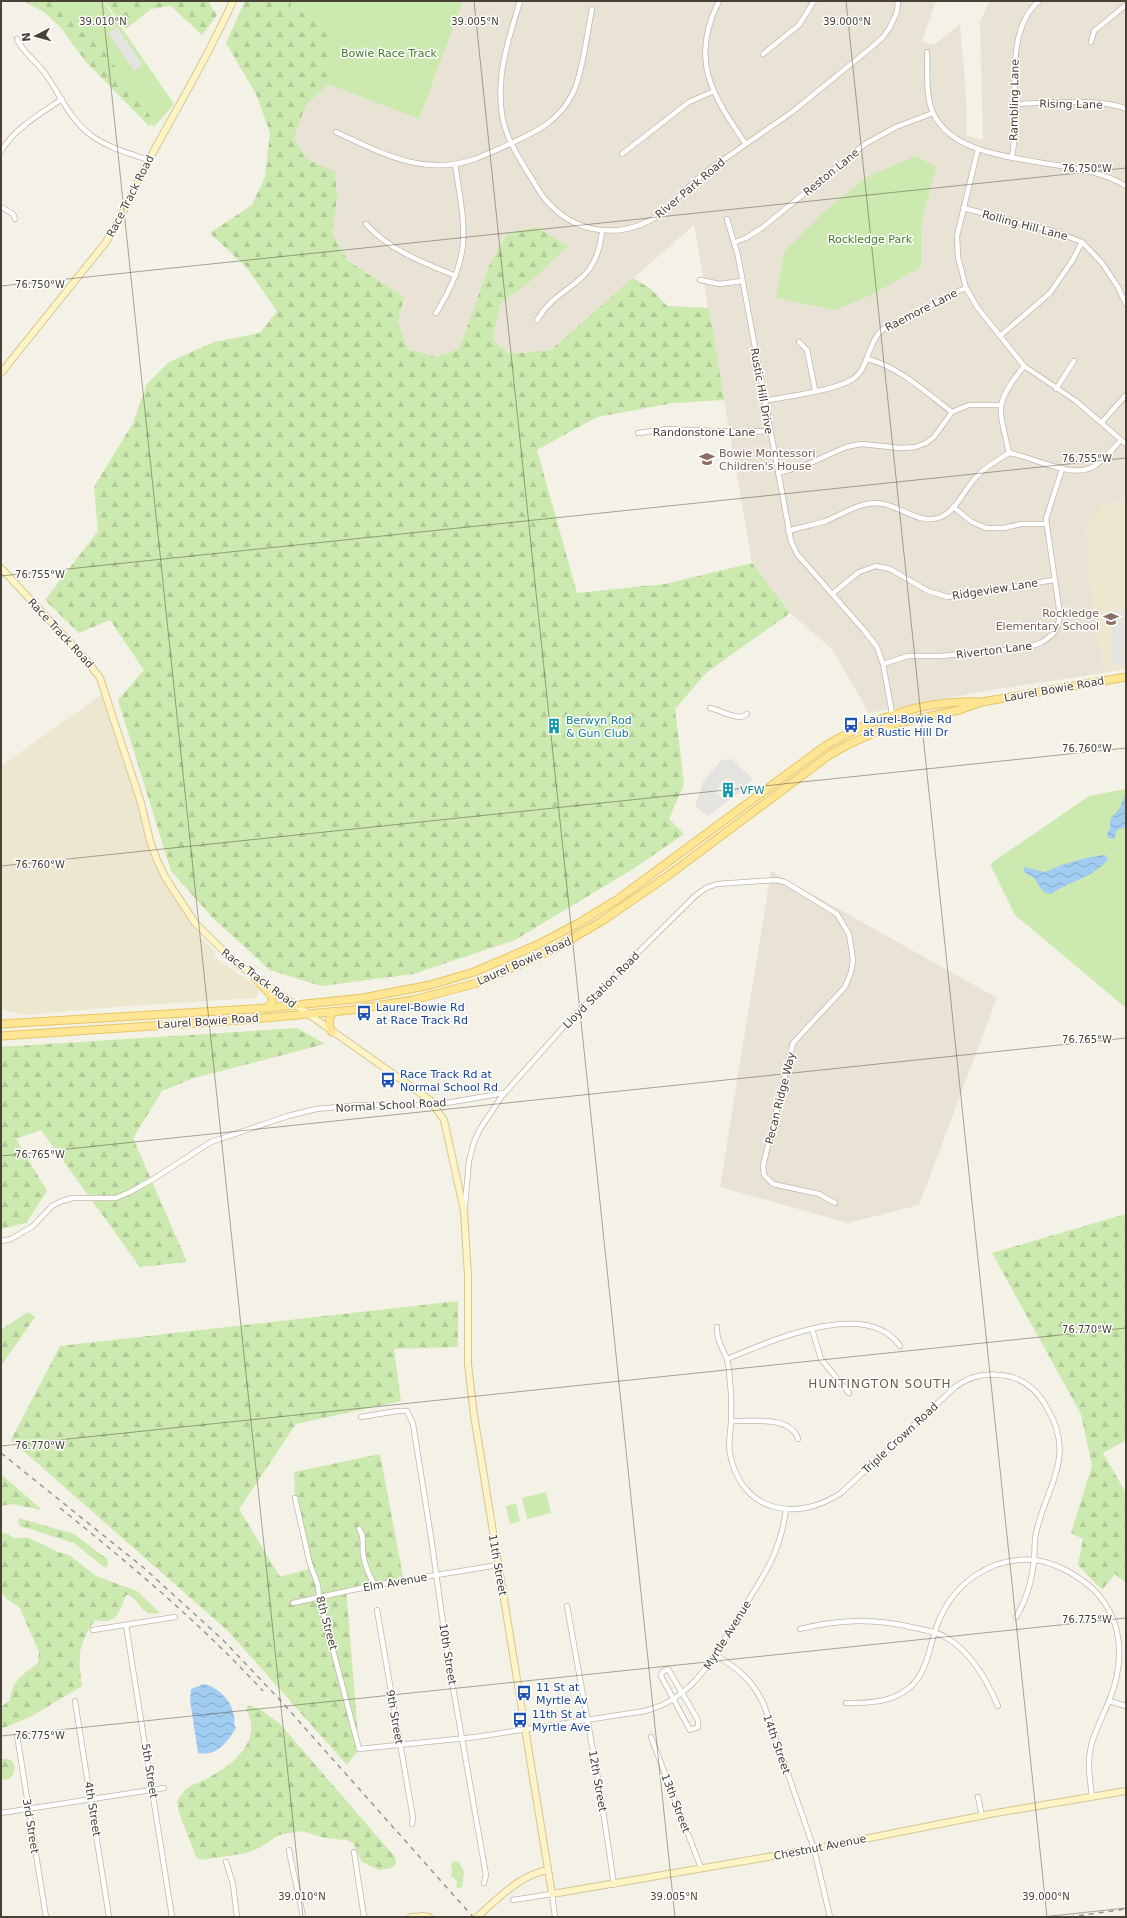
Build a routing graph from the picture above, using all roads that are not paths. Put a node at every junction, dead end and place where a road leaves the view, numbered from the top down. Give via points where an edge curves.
1 (234, 1) edge
2 (520, 1) edge
3 (719, 1) edge
4 (814, 1) edge
5 (898, 1) edge
6 (1039, 1) edge
7 (1126, 5) edge
8 (592, 10) dead end
9 (17, 39) dead end
10 (1091, 42) dead end
11 (928, 52) dead end
12 (763, 54) dead end
13 (712, 92) junction
14 (62, 99) junction
15 (1016, 104) junction
16 (1126, 109) edge
17 (933, 113) junction
18 (336, 132) dead end
19 (745, 143) junction
20 (510, 144) junction
21 (978, 149) junction
22 (1, 151) edge
23 (622, 154) dead end
24 (1012, 156) junction
25 (148, 160) junction
26 (455, 164) junction
27 (1126, 185) edge
28 (1, 207) edge
29 (963, 208) junction
30 (16, 219) dead end
31 (727, 219) dead end
32 (366, 224) dead end
33 (602, 232) junction
34 (735, 242) junction
35 (1082, 242) junction
36 (456, 276) junction
37 (700, 280) dead end
38 (742, 282) junction
39 (966, 288) junction
40 (1126, 304) edge
41 (436, 313) dead end
42 (537, 320) dead end
43 (1000, 336) junction
44 (799, 342) dead end
45 (867, 359) junction
46 (1074, 361) dead end
47 (1024, 366) junction
48 (2, 369) edge
49 (1056, 389) junction
50 (815, 390) junction
51 (1126, 395) edge
52 (764, 401) junction
53 (1000, 405) junction
54 (952, 412) junction
55 (1102, 422) junction
56 (770, 431) junction
57 (638, 433) dead end
58 (1121, 440) junction
59 (1126, 444) edge
60 (1009, 453) junction
61 (1062, 469) junction
62 (778, 473) junction
63 (953, 507) junction
64 (1046, 524) junction
65 (788, 531) junction
66 (1, 568) edge
67 (1054, 580) junction
68 (832, 594) junction
69 (883, 664) junction
70 (1126, 677) edge
71 (982, 702) junction
72 (710, 708) dead end
73 (747, 714) dead end
74 (892, 715) junction
75 (894, 724) junction
76 (822, 904) joint
77 (255, 978) junction
78 (294, 1005) junction
79 (267, 1008) junction
80 (333, 1012) junction
81 (307, 1014) junction
82 (1, 1024) edge
83 (332, 1032) junction
84 (1, 1036) edge
85 (503, 1095) junction
86 (435, 1105) junction
87 (835, 1204) dead end
88 (464, 1211) junction
89 (1, 1241) edge
90 (717, 1327) dead end
91 (812, 1329) junction
92 (900, 1346) dead end
93 (727, 1359) junction
94 (849, 1393) dead end
95 (361, 1417) dead end
96 (731, 1422) junction
97 (798, 1439) dead end
98 (295, 1498) dead end
99 (786, 1510) junction
100 (359, 1529) dead end
101 (1034, 1560) junction
102 (498, 1565) junction
103 (437, 1575) junction
104 (374, 1585) junction
105 (318, 1597) junction
106 (293, 1603) dead end
107 (567, 1606) dead end
108 (377, 1610) dead end
109 (175, 1617) dead end
110 (1016, 1617) dead end
111 (126, 1625) junction
112 (93, 1630) dead end
113 (800, 1630) dead end
114 (934, 1632) junction
115 (716, 1655) junction
116 (683, 1693) junction
117 (673, 1700) junction
118 (75, 1701) dead end
119 (1109, 1701) junction
120 (846, 1703) dead end
121 (998, 1706) dead end
122 (1126, 1706) edge
123 (587, 1720) junction
124 (526, 1730) junction
125 (17, 1735) dead end
126 (650, 1737) dead end
127 (463, 1738) junction
128 (400, 1745) junction
129 (360, 1749) joint
130 (164, 1788) dead end
131 (152, 1789) junction
132 (1126, 1791) edge
133 (978, 1797) dead end
134 (1092, 1797) junction
135 (92, 1799) junction
136 (28, 1809) junction
137 (1, 1814) edge
138 (982, 1816) junction
139 (412, 1824) dead end
140 (814, 1849) junction
141 (289, 1850) dead end
142 (354, 1852) dead end
143 (226, 1862) dead end
144 (701, 1868) junction
145 (548, 1870) junction
146 (484, 1883) dead end
147 (614, 1885) junction
148 (552, 1894) junction
149 (513, 1900) dead end
150 (479, 1915) edge
151 (46, 1917) edge
152 (109, 1917) edge
153 (172, 1917) edge
154 (238, 1917) edge
155 (302, 1917) edge
156 (364, 1917) edge
157 (410, 1917) edge
158 (429, 1917) edge
159 (555, 1917) edge
160 (830, 1917) edge

1 - 25 street, Race Track Road
2 - 20 street, River Park Road via 503,61 500,83 504,126
3 - 13 street via 707,30 705,52 706,70
4 - 12 street via 799,24
5 - 19 street, River Park Road via 897,12 883,37 792,112
6 - 15 street, Rambling Lane via 1026,16 1015,51
7 - 10 street via 1094,31
8 - 20 street via 577,82 566,105 541,129
9 - 14 street
11 - 17 street via 929,97
13 - 19 street
13 - 23 street via 689,102
14 - 22 street via 20,129
14 - 25 street via 81,126 92,136
15 - 16 street, Rising Lane via 1095,103
15 - 24 street, Rambling Lane via 1016,131
17 - 21 street via 951,136
17 - 34 street, Reston Lane via 890,130 865,144 762,228
18 - 26 street via 394,159 423,165
19 - 33 street, River Park Road via 703,174 650,221 624,230
20 - 26 street via 474,160
20 - 33 street, River Park Road via 545,199 556,211 575,224
21 - 24 street
21 - 29 street
24 - 27 street via 1091,171
25 - 48 street, Race Track Road via 125,210 106,242
26 - 36 street via 464,230 462,260
28 - 30 street via 13,214
29 - 35 street, Rolling Hill Lane via 1053,231
29 - 39 street via 957,236 957,251
31 - 34 street, Rustic Hill Drive
32 - 36 street via 376,235 410,256
33 - 42 street via 598,255 591,269 544,309
34 - 38 street, Rustic Hill Drive
35 - 40 street, Rolling Hill Lane via 1102,263
35 - 43 street via 1050,293
36 - 41 street
37 - 38 street via 720,284
38 - 52 street, Rustic Hill Drive
39 - 43 street via 976,307
39 - 45 street, Raemore Lane via 944,296 914,316 884,328 876,337
43 - 47 street
44 - 50 street via 807,350
45 - 50 street, Raemore Lane via 862,370 852,379
45 - 54 street via 896,370
46 - 49 street
47 - 49 street
47 - 53 street via 1005,392
49 - 55 street
50 - 52 street, Raemore Lane
51 - 55 street
52 - 56 street, Rustic Hill Drive
53 - 54 street via 969,405
53 - 60 street
54 - 62 street via 939,431 922,445 909,448 857,445
55 - 58 street
56 - 57 street, Randonstone Lane via 675,429
56 - 62 street, Rustic Hill Drive
58 - 59 street
58 - 61 street via 1091,468 1080,471
60 - 61 street via 1023,455
60 - 63 street via 977,475
61 - 64 street, Riverton Lane
62 - 65 street, Rustic Hill Drive
63 - 64 street via 972,522 986,528
63 - 65 street via 943,516 927,519 884,504 867,504 826,521
64 - 67 street, Riverton Lane
65 - 68 street, Rustic Hill Drive via 797,554
66 - 77 street, Race Track Road via 95,670 160,866 195,923 226,955
67 - 68 street, Ridgeview Lane via 948,597 928,591 895,571 876,566 859,572
67 - 69 street, Riverton Lane via 1059,621 1053,634 1041,643 1022,648 942,656 908,656
68 - 69 street, Rustic Hill Drive via 871,639
69 - 74 street, Rustic Hill Drive
70 - 71 main road, Laurel Bowie Road
71 - 74 main road, Laurel Bowie Road via 957,701 924,706
71 - 75 main road, Laurel Bowie Road via 959,710
72 - 73 street via 737,717
74 - 75 street, Rustic Hill Drive
74 - 78 main road, Laurel Bowie Road via 856,729 824,746 618,899 538,945 474,972 430,985 382,995
75 - 80 main road, Laurel Bowie Road via 866,735 828,756 627,905 552,950 510,970 448,992 405,1002
76 - 85 street, Lloyd Station Road via 785,882 776,880 717,884 706,888 572,1018
76 - 87 street, Pecan Ridge Way via 837,914 849,934 853,953 851,972 845,987 793,1043 763,1170 766,1179 773,1184 819,1194
77 - 78 street, Race Track Road
77 - 79 main road via 272,996 272,1003
78 - 79 main road, Laurel Bowie Road
78 - 81 street, Race Track Road
79 - 82 main road, Laurel Bowie Road
80 - 81 main road, Laurel Bowie Road
80 - 83 main road via 329,1019
81 - 83 street, Race Track Road
81 - 84 main road, Laurel Bowie Road
83 - 86 street, Race Track Road
85 - 86 street, Normal School Road
85 - 88 street, Lloyd Station Road via 480,1128 474,1142 469,1161
86 - 88 street, Race Track Road via 448,1133
86 - 89 street, Normal School Road via 360,1104 316,1109 275,1121 211,1142 155,1178 116,1198 62,1200 52,1206 33,1226 11,1239
88 - 102 street, 11th Street via 470,1385
90 - 93 street, Triple Crown Road via 717,1335
91 - 92 street via 844,1323 859,1324 884,1332
91 - 93 street via 782,1337
91 - 94 street via 821,1359
93 - 96 street, Triple Crown Road via 731,1385
95 - 103 street, 10th Street via 407,1411 413,1424
96 - 97 street via 781,1424 793,1430
96 - 99 street, Triple Crown Road via 729,1451 740,1481 759,1500
98 - 105 street, 8th Street via 310,1564 318,1585
99 - 101 street, Triple Crown Road via 799,1510 821,1504 841,1493 970,1377 1006,1376 1020,1380 1037,1392 1049,1410 1058,1434 1058,1468 1038,1525
99 - 115 street, Myrtle Avenue via 780,1542 768,1569
100 - 104 street via 362,1533 367,1569
101 - 110 street, Triple Crown Road via 1027,1597
101 - 114 street via 998,1564 971,1577 951,1597
101 - 119 street via 1056,1566 1078,1577 1096,1593 1113,1618 1119,1637 1120,1658 1118,1676
102 - 103 street, Elm Avenue
102 - 124 street, 11th Street
103 - 104 street, Elm Avenue
103 - 127 street, 10th Street via 448,1659
104 - 105 street, Elm Avenue
105 - 106 street, Elm Avenue
105 - 129 street, 8th Street
107 - 123 street, 12th Street
108 - 128 street, 9th Street
109 - 111 street
111 - 112 street
111 - 131 street, 5th Street
113 - 114 street via 836,1621 868,1620
114 - 120 street via 924,1669 909,1688 895,1697 876,1703
114 - 121 street via 955,1644 971,1660 986,1680
115 - 116 street, Myrtle Avenue via 704,1673
115 - 140 street, 14th Street via 744,1675 757,1691
116 - 117 street, Myrtle Avenue
116 - 117 street via 668,1669 662,1672 661,1676
116 - 117 street via 698,1720 696,1728 690,1730
117 - 123 street, Myrtle Avenue via 654,1709
118 - 135 street, 4th Street
119 - 122 street
119 - 134 street via 1091,1747 1088,1769
123 - 124 street, Myrtle Avenue
123 - 147 street, 12th Street
124 - 127 street, Myrtle Avenue
124 - 145 street, 11th Street
125 - 136 street, 3rd Street
126 - 144 street, 13th Street
127 - 128 street, Myrtle Avenue
127 - 146 street, 10th Street via 486,1875
128 - 129 street, Myrtle Avenue
128 - 139 street, 9th Street
130 - 131 street
131 - 135 street
131 - 153 street, 5th Street
132 - 134 street, Chestnut Avenue
133 - 138 street
134 - 138 street, Chestnut Avenue
135 - 136 street
135 - 152 street, 4th Street
136 - 137 street
136 - 151 street, 3rd Street
138 - 140 street, Chestnut Avenue
140 - 144 street, Chestnut Avenue
140 - 160 street, 14th Street
141 - 155 street via 297,1880
142 - 156 street
143 - 154 street
144 - 147 street, Chestnut Avenue
145 - 148 street, 11th Street
145 - 150 street via 521,1879
147 - 148 street, Chestnut Avenue
148 - 149 street, Chestnut Avenue
148 - 159 street, 11th Street
157 - 158 street

